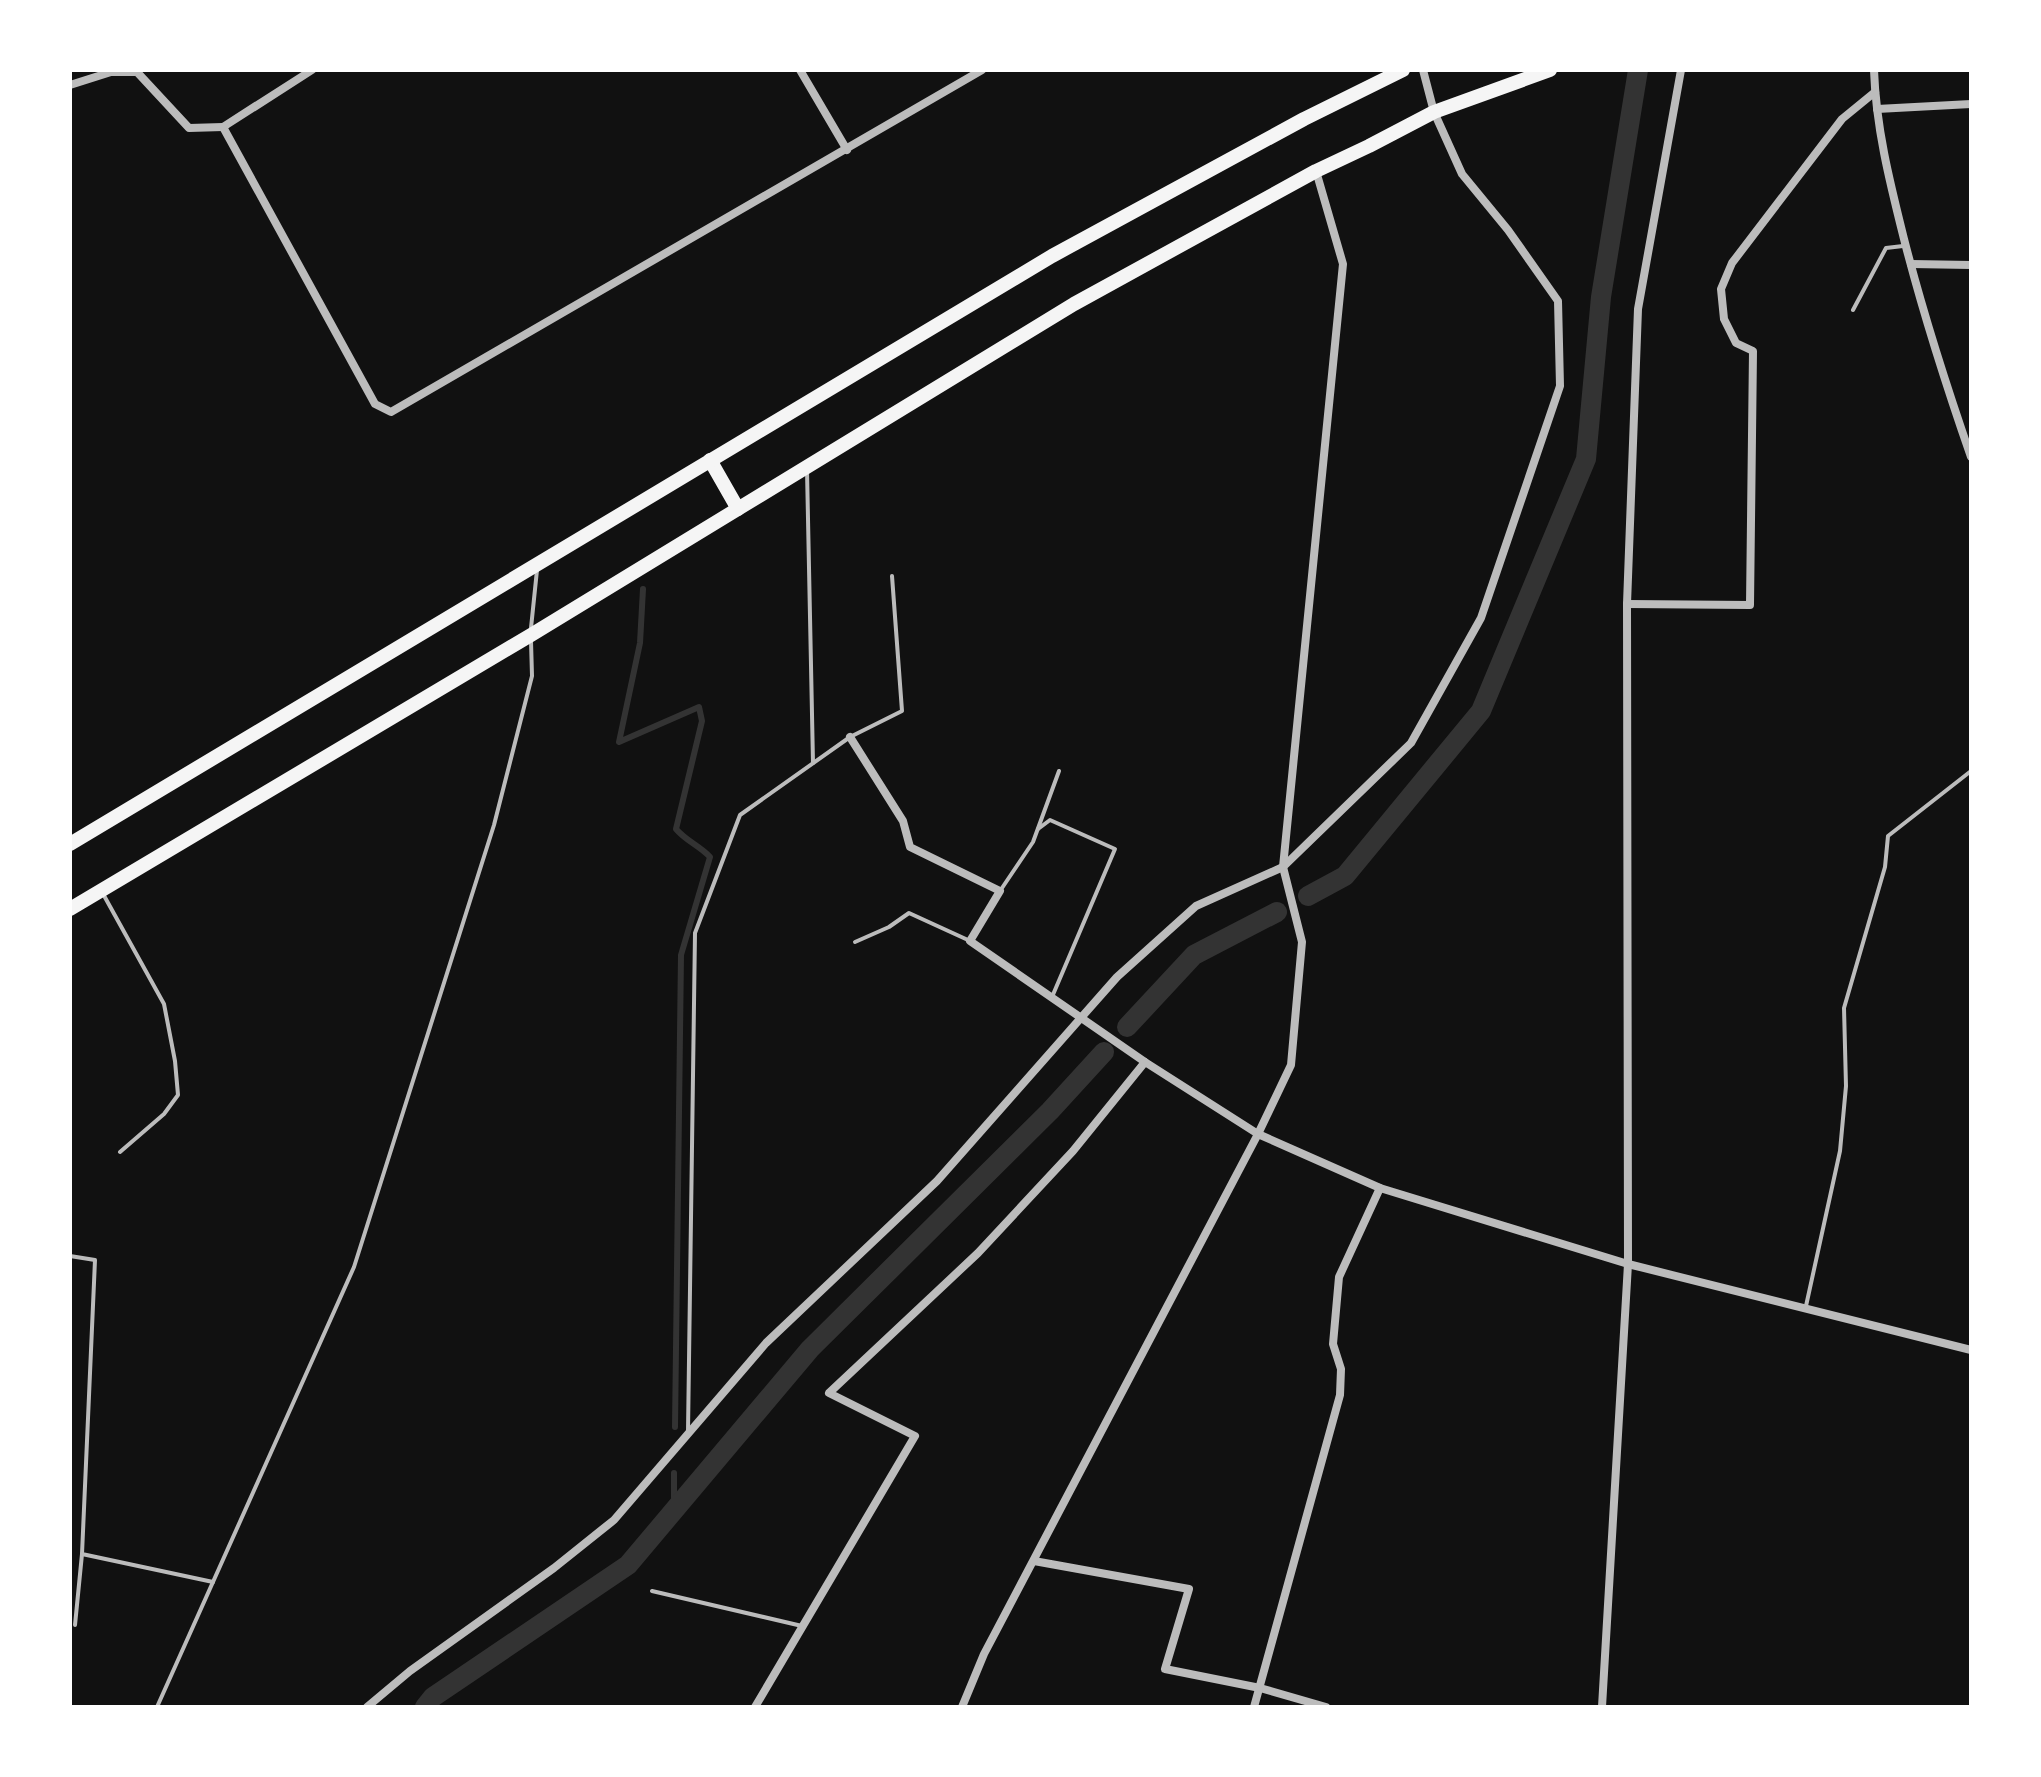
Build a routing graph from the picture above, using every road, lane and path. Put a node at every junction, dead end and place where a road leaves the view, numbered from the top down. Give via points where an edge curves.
1 (312, 70) edge
2 (800, 70) edge
3 (982, 70) edge
4 (1403, 70) edge
5 (1423, 70) edge
6 (1550, 70) edge
7 (1681, 70) edge
8 (1874, 70) edge
9 (70, 85) edge
10 (1875, 92) junction
11 (1971, 104) edge
12 (1877, 109) junction
13 (1434, 112) junction
14 (223, 127) junction
15 (847, 150) junction
16 (1316, 171) junction
17 (1906, 246) junction
18 (1911, 264) junction
19 (1971, 265) edge
20 (1853, 310) dead end
21 (1971, 457) edge
22 (710, 460) junction
23 (807, 466) junction
24 (738, 509) junction
25 (538, 563) junction
26 (892, 576) dead end
27 (1627, 604) junction
28 (531, 635) junction
29 (850, 737) junction
30 (813, 763) junction
31 (1059, 771) dead end
32 (1971, 771) edge
33 (1038, 829) junction
34 (70, 844) edge
35 (1283, 867) junction
36 (101, 890) junction
37 (1000, 891) junction
38 (70, 909) edge
39 (970, 941) junction
40 (855, 942) dead end
41 (1052, 997) junction
42 (1083, 1017) junction
43 (1145, 1062) junction
44 (1258, 1134) junction
45 (120, 1152) dead end
46 (1380, 1188) junction
47 (70, 1256) edge
48 (1628, 1264) junction
49 (1806, 1307) junction
50 (1971, 1350) edge
51 (688, 1435) junction
52 (82, 1554) junction
53 (1034, 1561) junction
54 (213, 1582) junction
55 (652, 1591) dead end
56 (75, 1625) dead end
57 (802, 1626) junction
58 (1260, 1688) junction
59 (157, 1707) edge
60 (367, 1707) edge
61 (755, 1707) edge
62 (962, 1707) edge
63 (1254, 1707) edge
64 (1326, 1707) edge
65 (1602, 1707) edge

1 - 14 street
2 - 15 street
3 - 15 street
4 - 22 main road via 1052,256
5 - 13 street
6 - 13 main road
7 - 27 street via 1638,309
8 - 10 street
9 - 14 street via 111,72 137,72 189,128
10 - 12 street
10 - 27 street via 1842,119 1732,263 1721,289 1724,319 1736,343 1753,351 1750,605
11 - 12 street
12 - 17 street
13 - 16 main road
13 - 35 street via 1462,174 1558,301 1560,386 1481,618 1411,743
14 - 15 street via 375,404 391,412
16 - 23 main road via 1074,304
16 - 35 street via 1343,264
17 - 18 street
17 - 20 lane via 1886,248
18 - 19 street
18 - 21 street
22 - 24 main road
22 - 25 main road
23 - 24 main road
23 - 30 lane
24 - 28 main road
25 - 28 lane
25 - 34 main road
26 - 29 lane via 902,711
27 - 48 street
28 - 36 main road
28 - 54 lane via 532,676 494,825 354,1267
29 - 30 lane
29 - 37 street via 903,821 910,847
30 - 51 lane via 740,815 695,933
31 - 33 lane
32 - 49 lane via 1888,836 1885,867 1844,1008 1846,1086 1840,1151
33 - 37 lane
33 - 41 lane via 1050,820 1115,849
35 - 42 street via 1196,906 1117,977
35 - 44 street via 1302,942 1291,1065
36 - 38 main road
36 - 45 lane via 164,1004 178,1095
37 - 39 street
39 - 40 lane via 909,913
39 - 41 street
41 - 42 street
42 - 43 street
42 - 51 street via 937,1181 766,1343
43 - 44 street
43 - 57 street via 1073,1151 978,1253 829,1393 915,1436
44 - 46 street
44 - 53 street
46 - 48 street
46 - 58 street via 1339,1277 1333,1344 1341,1369 1340,1395
47 - 52 lane via 95,1260
48 - 49 street
48 - 65 street
49 - 50 street
51 - 60 street via 614,1520
52 - 54 lane
52 - 56 lane
53 - 58 street via 1189,1589 1165,1669
53 - 62 street
54 - 59 lane
55 - 57 lane
57 - 61 street
58 - 63 street
58 - 64 street

